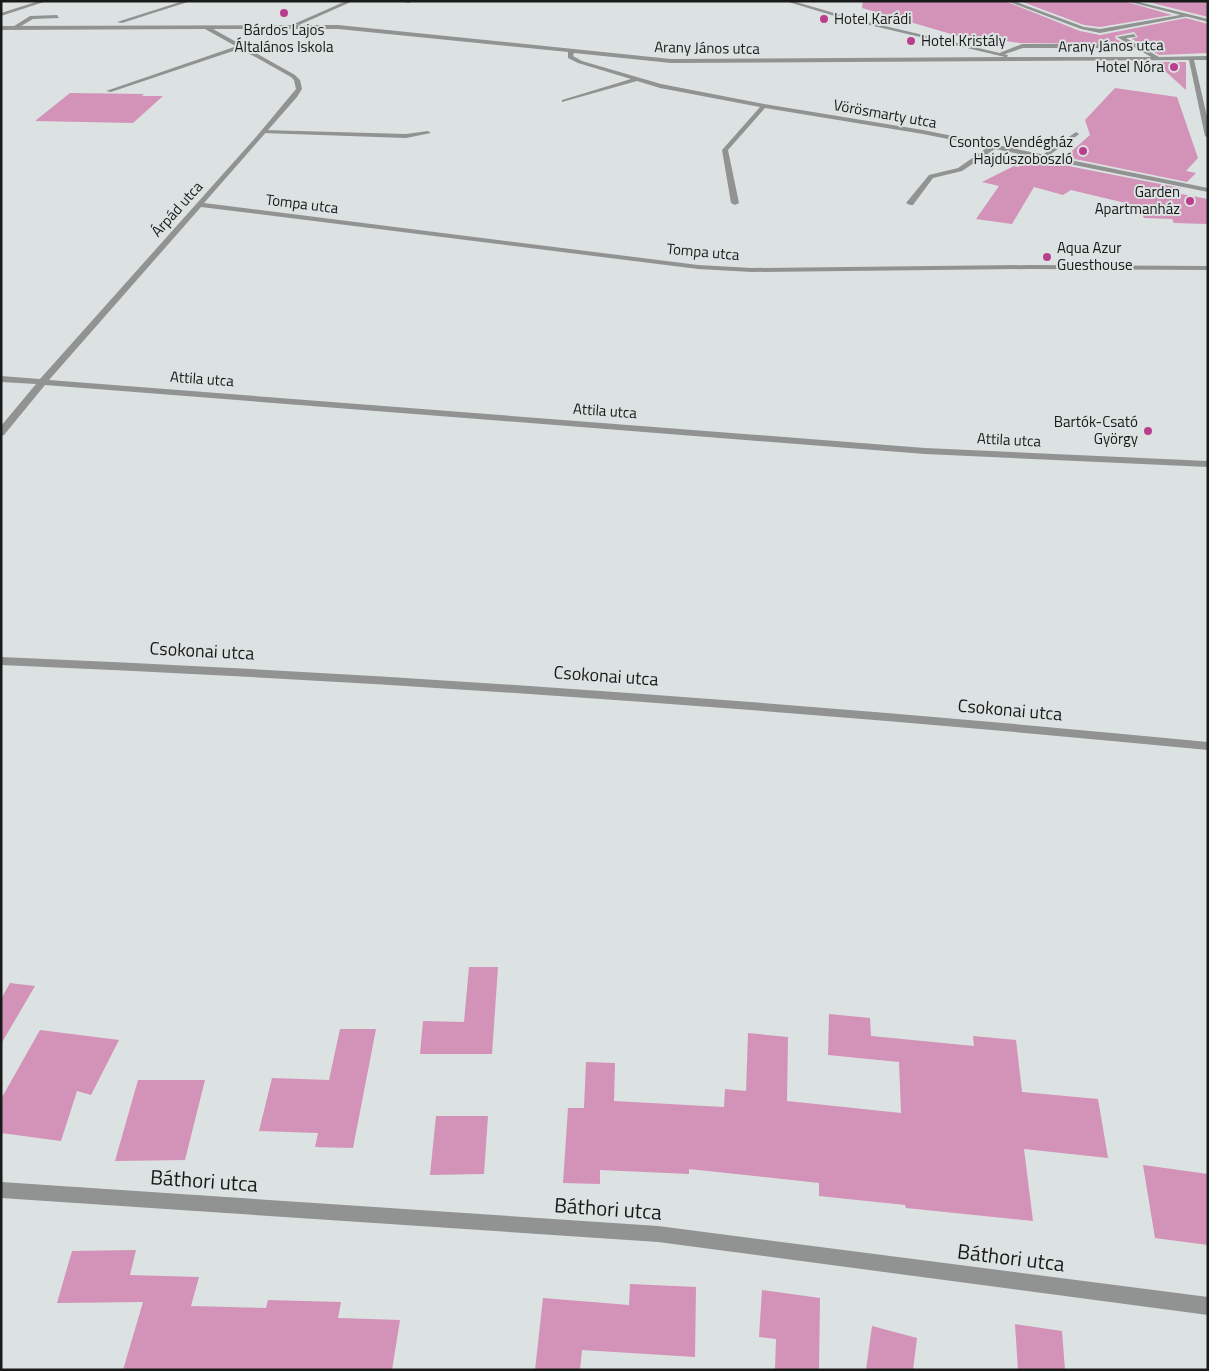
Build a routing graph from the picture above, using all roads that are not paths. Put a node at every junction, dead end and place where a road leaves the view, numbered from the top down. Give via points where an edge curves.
1 (45, 1) edge
2 (189, 1) edge
3 (352, 1) edge
4 (400, 1) edge
5 (788, 1) edge
6 (1009, 1) edge
7 (1128, 1) edge
8 (409, 2) edge
9 (1, 15) edge
10 (1186, 16) junction
11 (57, 17) dead end
12 (1208, 21) edge
13 (292, 26) junction
14 (103, 27) junction
15 (1, 28) edge
16 (14, 28) junction
17 (207, 28) junction
18 (1134, 36) dead end
19 (1112, 46) dead end
20 (240, 47) junction
21 (571, 52) junction
22 (1000, 54) junction
23 (1158, 58) junction
24 (1192, 58) junction
25 (1208, 58) edge
26 (1018, 60) junction
27 (638, 79) junction
28 (109, 91) dead end
29 (564, 102) dead end
30 (764, 106) junction
31 (264, 132) junction
32 (428, 133) dead end
33 (1076, 134) dead end
34 (1208, 136) edge
35 (993, 147) junction
36 (1044, 157) junction
37 (1208, 190) edge
38 (735, 203) dead end
39 (910, 203) dead end
40 (200, 205) junction
41 (1208, 268) edge
42 (1, 379) edge
43 (42, 382) junction
44 (1, 433) edge
45 (1208, 464) edge
46 (1, 661) edge
47 (1208, 746) edge
48 (1, 1190) edge
49 (1208, 1306) edge

1 - 9 street
2 - 14 street
3 - 13 street
4 - 8 street
5 - 22 street
6 - 10 street via 1100,31
7 - 10 street
10 - 12 street
11 - 16 street via 32,17
13 - 17 street, Arany János utca
13 - 21 street, Arany János utca via 364,29
14 - 16 street
14 - 17 street, Arany János utca
15 - 16 street
17 - 20 street, Árpád utca
18 - 23 street via 1120,37
19 - 22 street via 1022,46
20 - 28 street
20 - 31 street, Árpád utca via 293,76 299,84 295,96
21 - 26 street, Arany János utca via 687,62
21 - 27 street, Vörösmarty utca via 570,58
22 - 26 street
23 - 24 street, Arany János utca
23 - 26 street, Arany János utca
24 - 25 street, Arany János utca
24 - 34 street
27 - 29 street
27 - 30 street, Vörösmarty utca
30 - 35 street, Vörösmarty utca
30 - 38 street via 725,150
31 - 32 street via 406,136
31 - 40 street, Árpád utca
33 - 36 street
35 - 36 street, Vörösmarty utca
35 - 39 street via 960,170 931,176
36 - 37 street, Vörösmarty utca
40 - 41 street, Tompa utca via 698,267 752,270
40 - 43 street, Árpád utca
42 - 43 street, Attila utca
43 - 44 street, Árpád utca
43 - 45 street, Attila utca via 925,451
46 - 47 street, Csokonai utca via 212,669 604,693
48 - 49 street, Báthori utca via 658,1234

